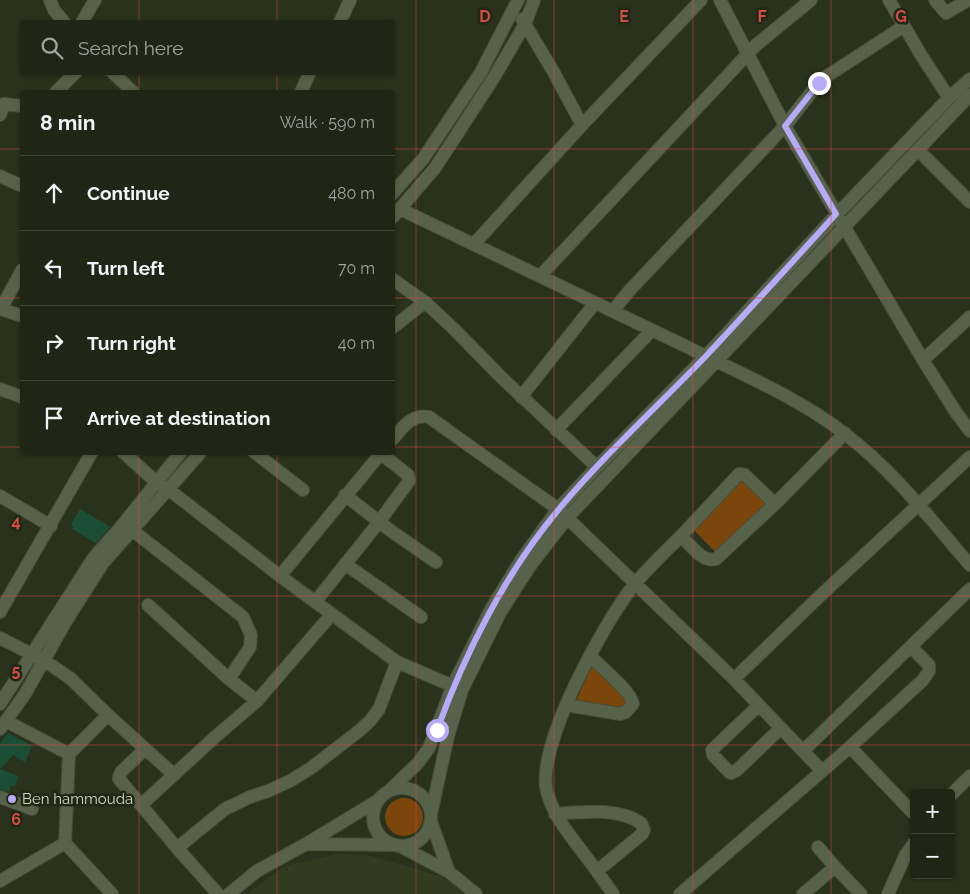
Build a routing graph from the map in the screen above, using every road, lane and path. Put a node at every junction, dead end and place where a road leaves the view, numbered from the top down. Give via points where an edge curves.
1 (50, 0) edge
2 (95, 0) edge
3 (350, 0) edge
4 (534, 0) edge
5 (701, 0) edge
6 (720, 0) edge
7 (812, 0) edge
8 (889, 0) edge
9 (935, 0) edge
10 (968, 0) edge
11 (515, 2) edge
12 (62, 20) edge
13 (83, 20) edge
14 (341, 20) edge
15 (525, 24) junction
16 (904, 26) junction
17 (748, 53) junction
18 (73, 75) edge
19 (115, 75) edge
20 (309, 75) edge
21 (970, 79) edge
22 (58, 90) edge
23 (131, 90) edge
24 (302, 90) edge
25 (970, 95) edge
26 (949, 98) junction
27 (20, 106) edge
28 (1, 107) edge
29 (582, 125) junction
30 (785, 126) junction
31 (918, 150) junction
32 (0, 176) edge
33 (20, 185) edge
34 (395, 191) edge
35 (970, 202) edge
36 (396, 213) edge
37 (836, 214) junction
38 (844, 226) junction
39 (474, 244) junction
40 (20, 274) edge
41 (540, 276) junction
42 (395, 281) edge
43 (425, 302) junction
44 (595, 303) junction
45 (1, 309) edge
46 (613, 311) junction
47 (20, 315) edge
48 (970, 317) edge
49 (395, 326) edge
50 (652, 330) junction
51 (711, 359) junction
52 (924, 360) junction
53 (0, 389) edge
54 (20, 396) edge
55 (521, 397) junction
56 (556, 430) junction
57 (970, 431) edge
58 (845, 433) junction
59 (395, 436) edge
60 (90, 455) edge
61 (125, 455) edge
62 (178, 455) edge
63 (198, 455) edge
64 (258, 455) edge
65 (378, 455) edge
66 (383, 455) edge
67 (970, 457) edge
68 (597, 467) junction
69 (156, 482) junction
70 (168, 489) junction
71 (304, 490) dead end
72 (346, 495) junction
73 (0, 496) edge
74 (775, 504) junction
75 (918, 505) junction
76 (563, 514) junction
77 (379, 522) junction
78 (51, 526) junction
79 (132, 530) junction
80 (681, 536) junction
81 (436, 562) dead end
82 (345, 564) junction
83 (970, 565) edge
84 (280, 576) junction
85 (635, 584) junction
86 (970, 589) edge
87 (315, 602) junction
88 (148, 605) dead end
89 (0, 612) edge
90 (331, 615) junction
91 (421, 617) dead end
92 (0, 638) edge
93 (911, 647) junction
94 (32, 655) junction
95 (590, 656) junction
96 (45, 661) junction
97 (397, 662) junction
98 (229, 678) junction
99 (734, 679) junction
100 (458, 688) junction
101 (257, 701) junction
102 (0, 704) edge
103 (566, 705) junction
104 (759, 705) junction
105 (108, 715) junction
106 (3, 725) edge
107 (781, 728) junction
108 (850, 747) junction
109 (145, 749) junction
110 (803, 751) junction
111 (69, 754) junction
112 (822, 771) junction
113 (174, 774) junction
114 (970, 776) edge
115 (389, 791) junction
116 (955, 791) edge
117 (0, 796) edge
118 (378, 801) junction
119 (140, 805) junction
120 (32, 809) dead end
121 (910, 810) edge
122 (555, 814) junction
123 (431, 818) junction
124 (65, 843) junction
125 (306, 844) junction
126 (396, 846) junction
127 (818, 847) dead end
128 (177, 848) junction
129 (910, 849) edge
130 (835, 867) junction
131 (597, 871) junction
132 (449, 872) junction
133 (0, 881) edge
134 (112, 894) edge
135 (218, 894) edge
136 (229, 894) edge
137 (476, 894) edge
138 (613, 894) edge
139 (680, 894) edge
140 (803, 894) edge
141 (861, 894) edge
142 (888, 894) edge

1 - 12 street
2 - 13 street
3 - 14 street
4 - 15 street
5 - 29 street
6 - 17 street
7 - 17 street
8 - 16 street
9 - 10 street via 946,12
11 - 15 street
11 - 34 street via 480,72 423,159
15 - 29 street
15 - 36 street via 494,79 436,168
16 - 26 street
16 - 30 street via 821,80
17 - 30 street
17 - 41 street
18 - 22 street
19 - 23 street
20 - 24 street
21 - 26 street
25 - 31 street
26 - 37 street
27 - 28 street
29 - 39 street
30 - 37 street
30 - 46 street
31 - 35 street
31 - 38 street
32 - 33 street
36 - 39 street
37 - 38 street
37 - 51 street
38 - 51 street
38 - 52 street
39 - 41 street
40 - 45 street
41 - 44 street
42 - 43 street
43 - 49 street
43 - 55 street
44 - 46 street
44 - 55 street
45 - 47 street
46 - 50 street
48 - 52 street
50 - 51 street
50 - 56 street
51 - 58 street via 812,411
51 - 68 street
51 - 76 street
52 - 57 street
53 - 54 street
55 - 56 street
56 - 68 street
58 - 74 street
58 - 75 street via 869,453
59 - 76 street via 408,421 430,417
60 - 78 street
61 - 69 street
62 - 69 street
63 - 70 street
64 - 71 street
65 - 72 street
66 - 77 street via 410,478
67 - 75 street
68 - 76 street
69 - 70 street
69 - 94 street via 94,557
70 - 79 street
70 - 84 street
72 - 77 street
72 - 84 street
73 - 78 street
74 - 80 street via 712,561 705,559
74 - 80 street via 745,475 739,474
75 - 83 street
75 - 99 street
76 - 85 street
76 - 100 street
77 - 81 street
77 - 82 street
78 - 89 street
79 - 96 street via 103,563
79 - 98 street via 243,617 251,635 250,647
80 - 85 street
82 - 87 street
82 - 91 street
84 - 87 street
85 - 95 street
85 - 99 street
86 - 93 street
87 - 90 street
88 - 98 street
90 - 97 street
90 - 101 street
92 - 94 street
93 - 108 street via 929,666 927,676
93 - 110 street
94 - 96 street
94 - 102 street
95 - 103 street
95 - 103 street via 625,691 633,704 620,714
96 - 105 street via 70,678
96 - 106 street
97 - 100 street
97 - 128 street via 379,709 359,731 290,781 225,810
98 - 101 street
99 - 104 street
100 - 115 street via 429,748
100 - 123 street
101 - 113 street
103 - 122 street via 549,752 545,777
104 - 107 street
104 - 107 street via 712,750 729,772 736,770
105 - 109 street
105 - 111 street
106 - 111 street
107 - 110 street
108 - 112 street
108 - 121 street
109 - 113 street
109 - 119 street via 119,777
110 - 112 street
111 - 124 street
112 - 139 street
113 - 119 street
114 - 116 street
115 - 118 street
115 - 123 street via 397,788 412,790 425,799
117 - 120 street
118 - 125 street
118 - 126 street via 373,810 374,826 382,839
119 - 128 street
122 - 131 street
122 - 131 street via 597,812 626,815 641,823 644,830 638,838
123 - 126 street via 429,828 420,840 407,846
123 - 132 street
124 - 133 street
124 - 134 street
125 - 126 street
125 - 136 street via 257,871
126 - 132 street
127 - 130 street
128 - 135 street
129 - 142 street
130 - 140 street
130 - 141 street
131 - 138 street
132 - 137 street

